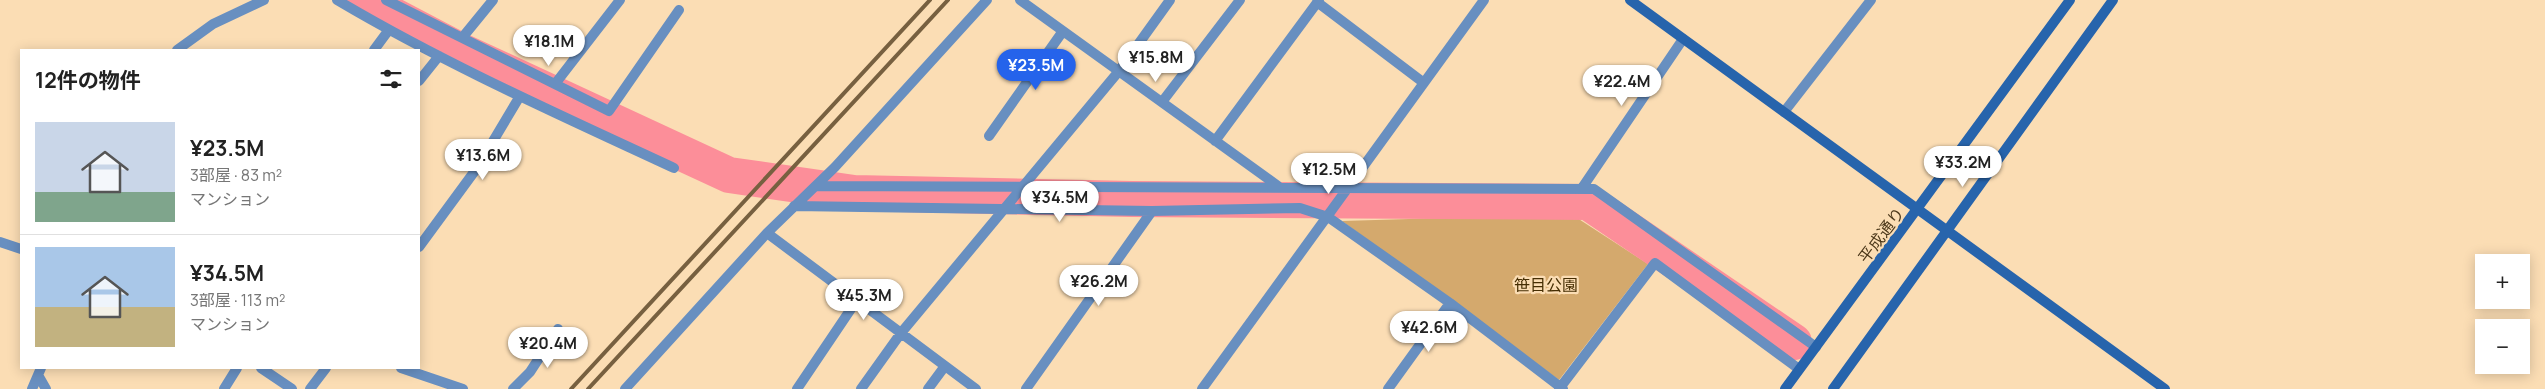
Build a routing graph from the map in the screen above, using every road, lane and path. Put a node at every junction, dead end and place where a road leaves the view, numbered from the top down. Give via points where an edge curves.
1 (264, 0) edge
2 (337, 0) edge
3 (386, 0) edge
4 (620, 0) edge
5 (987, 0) edge
6 (1020, 0) edge
7 (1170, 0) edge
8 (1240, 0) edge
9 (1484, 0) edge
10 (1630, 0) edge
11 (1871, 0) edge
12 (2070, 0) edge
13 (2113, 0) edge
14 (490, 1) edge
15 (1318, 1) edge
16 (679, 10) dead end
17 (388, 31) junction
18 (1063, 31) junction
19 (462, 38) junction
20 (1684, 39) junction
21 (179, 49) edge
22 (375, 49) edge
23 (439, 56) junction
24 (1119, 71) junction
25 (420, 81) edge
26 (555, 84) junction
27 (1424, 84) junction
28 (520, 96) junction
29 (1162, 102) junction
30 (1784, 112) junction
31 (989, 136) dead end
32 (1215, 141) junction
33 (674, 168) dead end
34 (1026, 185) junction
35 (817, 186) junction
36 (1278, 186) junction
37 (1350, 188) junction
38 (1582, 188) junction
39 (794, 206) junction
40 (1918, 209) junction
41 (1003, 210) junction
42 (1152, 211) junction
43 (1328, 217) junction
44 (1948, 231) junction
45 (767, 233) junction
46 (0, 242) edge
47 (420, 246) edge
48 (20, 249) edge
49 (857, 300) junction
50 (1450, 303) junction
51 (558, 329) dead end
52 (901, 333) junction
53 (1816, 347) junction
54 (945, 366) junction
55 (236, 369) edge
56 (262, 369) edge
57 (325, 369) edge
58 (404, 369) edge
59 (1799, 369) junction
60 (40, 372) edge
61 (1561, 388) edge
62 (32, 389) edge
63 (46, 389) edge
64 (224, 389) edge
65 (292, 389) edge
66 (310, 389) edge
67 (463, 389) edge
68 (513, 389) edge
69 (625, 389) edge
70 (797, 389) edge
71 (861, 389) edge
72 (928, 389) edge
73 (976, 389) edge
74 (1026, 389) edge
75 (1202, 389) edge
76 (1388, 389) edge
77 (1785, 389) edge
78 (1833, 389) edge
79 (2165, 389) edge

1 - 21 street via 213,24
2 - 17 street
3 - 19 street
4 - 26 street
5 - 35 street
6 - 18 street
7 - 24 street
8 - 29 street
9 - 27 street
10 - 20 street
11 - 30 street
12 - 40 street, 平成通り
13 - 44 street
14 - 19 street
15 - 27 street
15 - 32 street
16 - 26 street via 609,111
17 - 22 street
17 - 23 street
18 - 24 street
18 - 31 street
19 - 26 street
20 - 30 street
20 - 38 street
23 - 25 street
23 - 28 street
24 - 29 street
24 - 34 street
27 - 37 street
28 - 33 street
28 - 47 street via 477,168
29 - 32 street
30 - 40 street
32 - 36 street
34 - 35 street
34 - 36 street
34 - 41 street
35 - 39 street
36 - 37 street
37 - 38 street
37 - 43 street
38 - 53 street via 1594,189
39 - 41 street
39 - 45 street
40 - 44 street
40 - 53 street, 平成通り
41 - 42 street
41 - 52 street
42 - 43 street via 1300,208
42 - 74 street
43 - 50 street
43 - 75 street
44 - 78 street
44 - 79 street
45 - 49 street
45 - 69 street
46 - 48 street
49 - 52 street
49 - 70 street
50 - 61 street
50 - 76 street
51 - 68 street via 530,372
52 - 54 street
52 - 71 street
53 - 59 street, 平成通り
54 - 72 street
54 - 73 street
55 - 64 street
56 - 65 street
57 - 66 street
58 - 67 street
59 - 61 street via 1655,262
59 - 77 street, 平成通り
60 - 62 street
60 - 63 street

